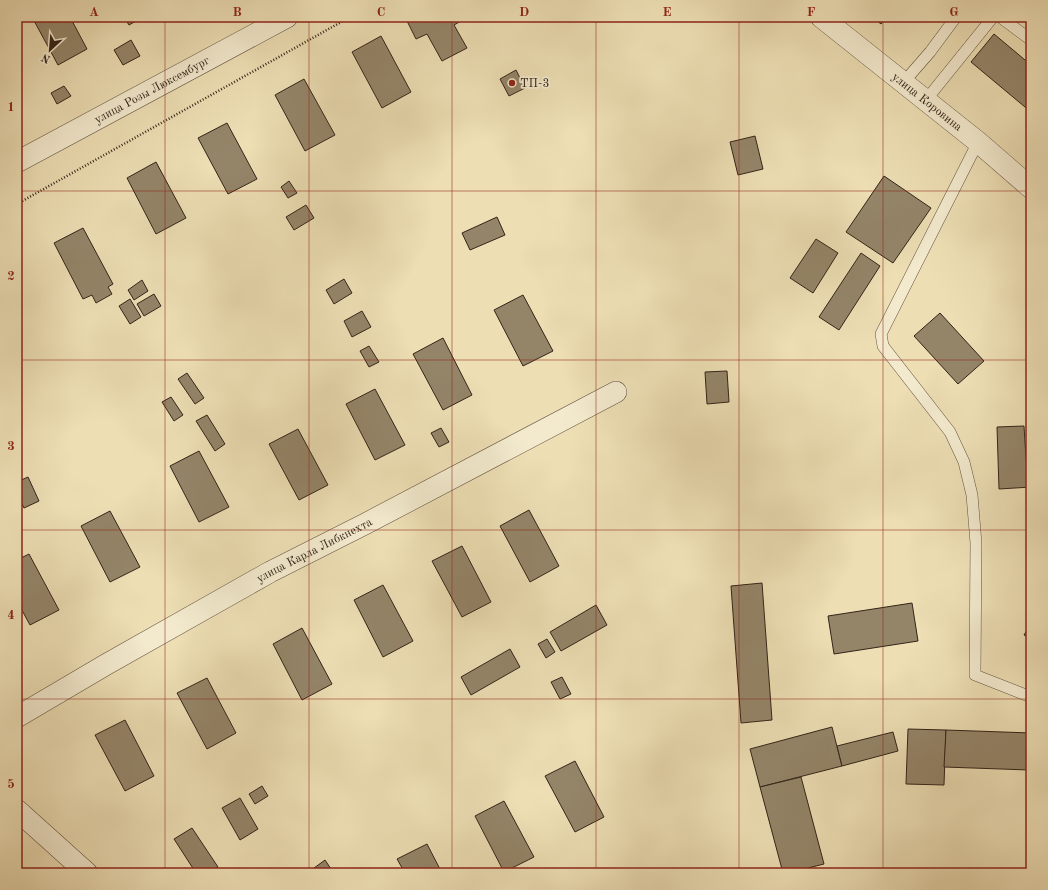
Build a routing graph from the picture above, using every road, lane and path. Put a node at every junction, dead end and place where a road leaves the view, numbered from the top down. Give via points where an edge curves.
1 (287, 17) edge
2 (350, 17) edge
3 (821, 17) edge
4 (956, 17) edge
5 (993, 17) edge
6 (1000, 17) edge
7 (1031, 40) edge
8 (903, 82) junction
9 (926, 100) junction
10 (978, 142) junction
11 (17, 162) edge
12 (1031, 188) edge
13 (17, 204) edge
14 (616, 392) dead end
15 (1031, 697) edge
16 (17, 717) edge
17 (17, 810) edge
18 (88, 873) edge

1 - 11 street, улица Розы Люксембург
2 - 13 path
3 - 8 street, улица Коровина
4 - 8 lane
5 - 9 lane
6 - 7 lane
8 - 9 street, улица Коровина
9 - 10 street, улица Коровина
10 - 12 street, улица Коровина
10 - 15 lane via 881,334 883,346 950,432 964,462 972,495 976,543 975,675
14 - 16 street, улица Карла Либкнехта via 270,572
17 - 18 street

